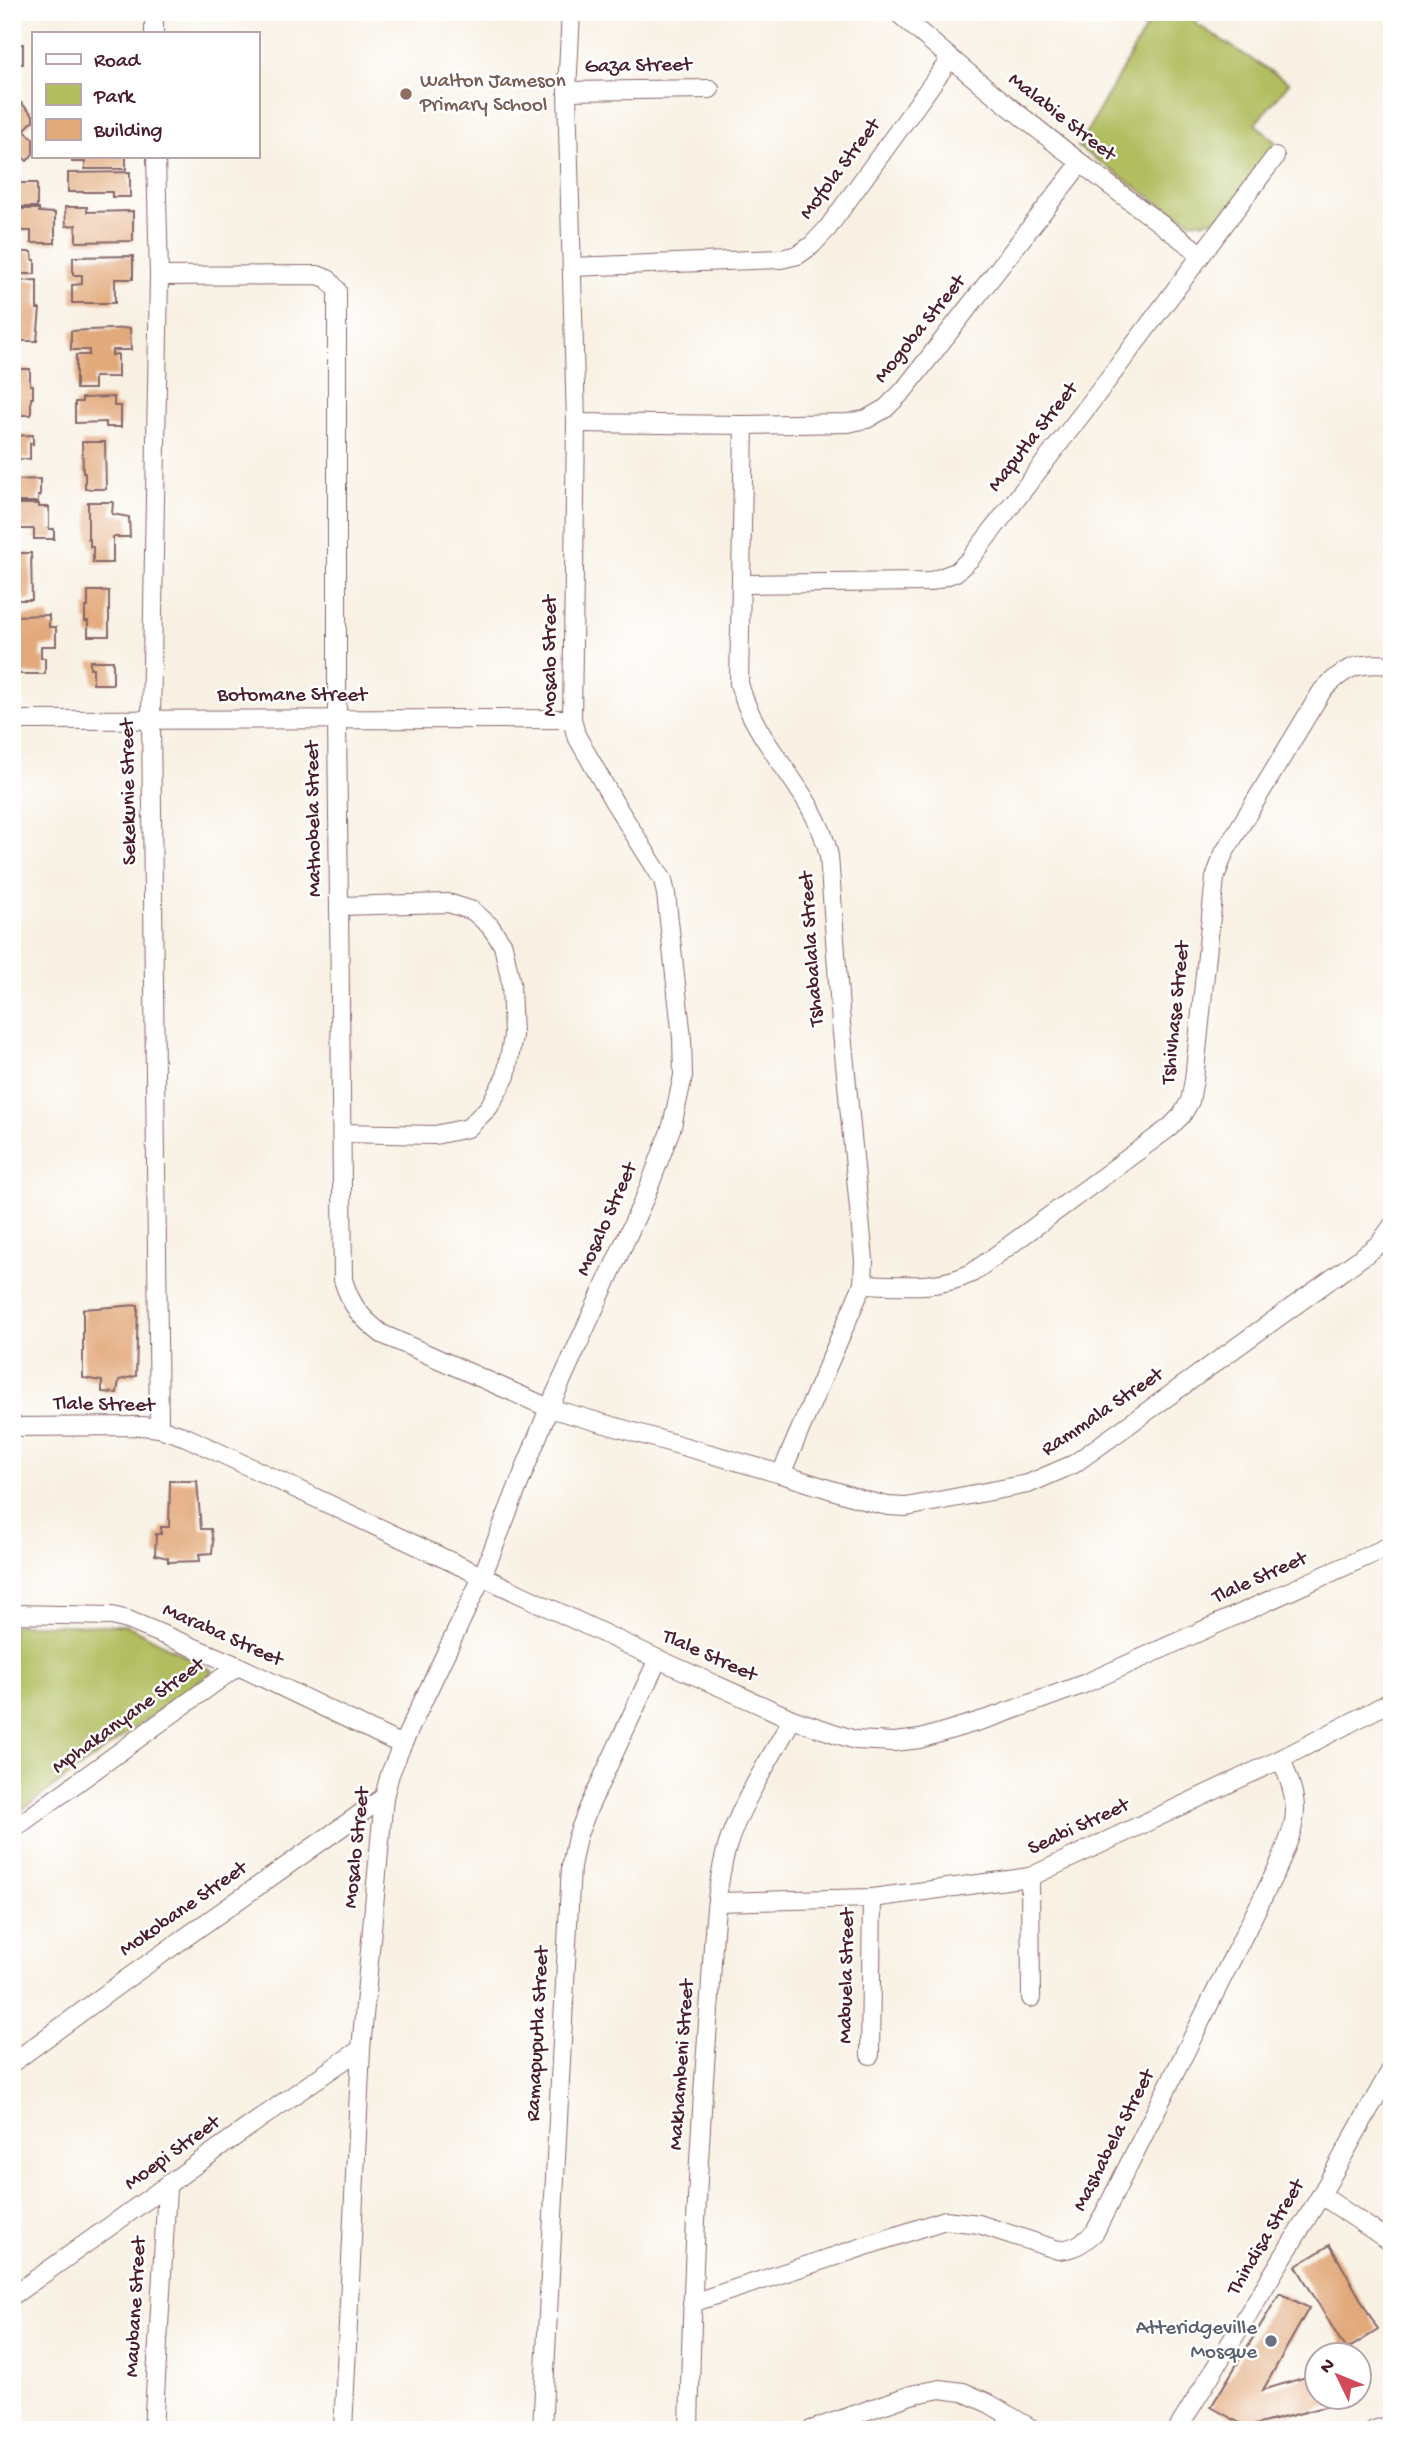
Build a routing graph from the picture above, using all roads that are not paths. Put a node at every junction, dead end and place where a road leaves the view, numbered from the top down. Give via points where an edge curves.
1 (153, 12) edge
2 (571, 12) edge
3 (897, 12) edge
4 (154, 32) edge
5 (950, 59) junction
6 (710, 89) dead end
7 (567, 91) junction
8 (1275, 156) dead end
9 (156, 158) edge
10 (1080, 164) junction
11 (1200, 254) junction
12 (572, 267) junction
13 (159, 276) junction
14 (576, 424) junction
15 (744, 425) junction
16 (742, 584) junction
17 (1392, 665) edge
18 (337, 719) junction
19 (572, 719) junction
20 (12, 720) edge
21 (151, 720) junction
22 (339, 906) junction
23 (342, 1133) junction
24 (1392, 1226) edge
25 (863, 1284) junction
26 (549, 1408) junction
27 (12, 1427) edge
28 (159, 1428) junction
29 (781, 1474) junction
30 (1392, 1545) edge
31 (482, 1577) junction
32 (12, 1614) edge
33 (658, 1659) junction
34 (238, 1666) junction
35 (1392, 1701) edge
36 (792, 1720) junction
37 (402, 1745) junction
38 (1281, 1759) junction
39 (384, 1797) junction
40 (12, 1830) edge
41 (1030, 1877) junction
42 (872, 1898) junction
43 (718, 1902) junction
44 (1031, 1998) dead end
45 (361, 2049) junction
46 (870, 2055) dead end
47 (12, 2063) edge
48 (1392, 2068) edge
49 (167, 2188) junction
50 (1321, 2195) junction
51 (1392, 2243) edge
52 (12, 2296) edge
53 (692, 2303) junction
54 (1392, 2425) edge
55 (153, 2430) edge
56 (343, 2430) edge
57 (542, 2430) edge
58 (689, 2430) edge
59 (811, 2430) edge
60 (1034, 2430) edge
61 (1177, 2430) edge
62 (1374, 2430) edge

1 - 4 street
2 - 7 street, Mosalo Street
3 - 5 street, Malabie Street
5 - 10 street, Malabie Street
5 - 12 street, Mofola Street via 827,229 797,255 761,262
6 - 7 street, Gaza Street
7 - 12 street, Mosalo Street
8 - 11 street, Maputla Street
9 - 13 street, Sekekunie Street
10 - 11 street, Malabie Street
10 - 15 street, Mogoba Street via 887,408 848,423
11 - 16 street, Maputla Street via 1077,421 956,572 929,582
12 - 14 street, Mosalo Street
13 - 18 street, Mathobela Street via 317,275 337,290
13 - 21 street, Sekekunie Street
14 - 15 street, Mogoba Street
14 - 19 street, Mosalo Street
15 - 16 street, Tshabalala Street
16 - 25 street, Tshabalala Street via 738,668 743,697 816,818 829,856 862,1226
17 - 25 street, Tshivhase Street via 1353,667 1322,691 1224,853 1215,878 1194,1080 1182,1115 972,1273 935,1286
18 - 19 street, Botomane Street
18 - 21 street, Botomane Street
18 - 22 street, Mathobela Street
19 - 26 street, Mosalo Street via 607,790 663,880 679,1001 683,1076 672,1126 646,1195
20 - 21 street, Botomane Street
21 - 28 street, Sekekunie Street
22 - 23 street, Mathobela Street
22 - 23 street via 447,902 473,911 503,945 511,983 513,1036 506,1076 489,1107 468,1128 435,1135
23 - 26 street, Mathobela Street via 343,1280 350,1302 382,1334
24 - 29 street, Rammala Street via 1379,1244 1351,1265 1074,1464 1043,1479 906,1507 867,1501
25 - 29 street, Tshabalala Street
26 - 29 street, Rammala Street
26 - 31 street, Mosalo Street
27 - 28 street, Tlale Street
28 - 31 street, Tlale Street
30 - 36 street, Tlale Street via 1084,1684 920,1739 855,1740
31 - 33 street, Tlale Street
31 - 37 street, Mosalo Street
32 - 34 street, Maraba Street via 112,1616
33 - 36 street, Tlale Street
33 - 57 street, Ramapuputla Street via 587,1809 571,1866
34 - 37 street, Maraba Street
34 - 40 street, Mphakanyane Street
35 - 38 street, Seabi Street
36 - 43 street, Makhambeni Street via 727,1847
37 - 39 street, Mosalo Street
38 - 41 street, Seabi Street
38 - 53 street, Mashabela Street via 1293,1788 1296,1815 1282,1857 1095,2232 1082,2245 1058,2250 979,2224 945,2220
39 - 45 street, Mosalo Street
39 - 47 street, Mokobane Street
41 - 42 street, Seabi Street
41 - 44 street
42 - 43 street, Seabi Street
42 - 46 street, Mabuela Street
43 - 53 street, Makhambeni Street
45 - 49 street, Moepi Street
45 - 56 street, Mosalo Street
48 - 50 street, Thindisa Street
49 - 52 street, Moepi Street
49 - 55 street, Maubane Street
50 - 51 street
50 - 61 street, Thindisa Street
53 - 58 street, Makhambeni Street
54 - 62 street
59 - 60 street via 940,2389 976,2397

